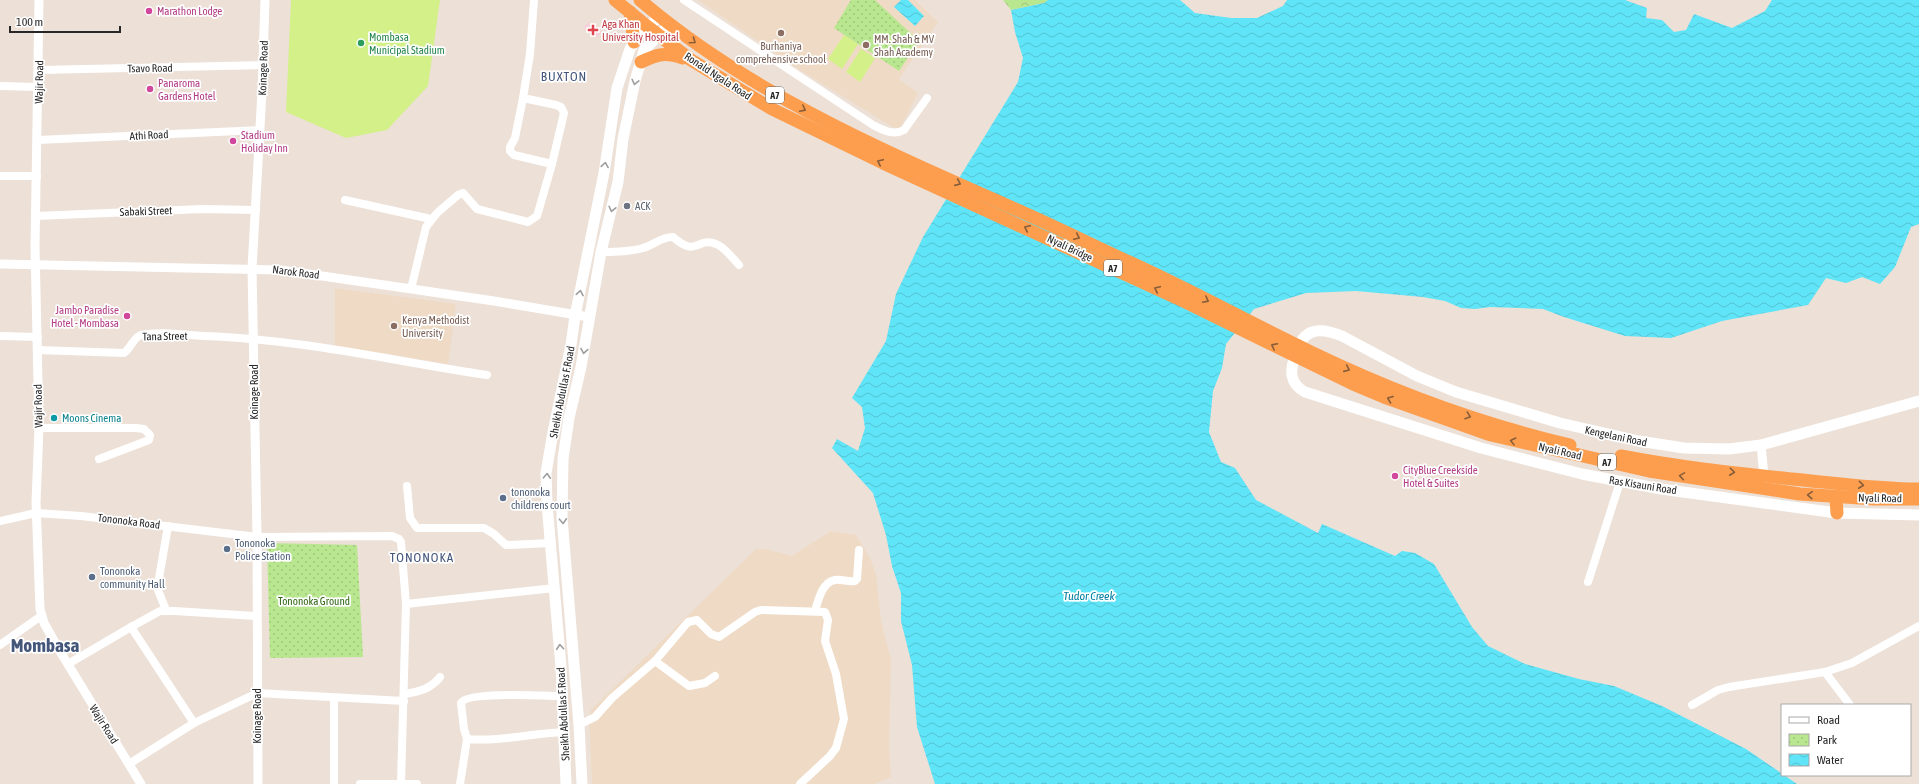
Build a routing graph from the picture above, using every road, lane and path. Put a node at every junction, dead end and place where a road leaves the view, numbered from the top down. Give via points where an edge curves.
1 (40, 0) edge
2 (264, 0) edge
3 (534, 0) edge
4 (615, 0) edge
5 (640, 0) edge
6 (684, 0) edge
7 (630, 12) junction
8 (665, 20) junction
9 (653, 31) junction
10 (634, 42) junction
11 (691, 60) junction
12 (641, 62) junction
13 (262, 65) junction
14 (39, 70) junction
15 (0, 86) edge
16 (38, 87) junction
17 (523, 98) junction
18 (927, 98) dead end
19 (260, 130) junction
20 (38, 140) junction
21 (552, 164) junction
22 (919, 173) junction
23 (0, 176) edge
24 (37, 176) junction
25 (345, 200) dead end
26 (256, 210) junction
27 (36, 216) junction
28 (431, 219) junction
29 (601, 252) junction
30 (0, 264) edge
31 (36, 264) junction
32 (739, 265) dead end
33 (252, 268) junction
34 (411, 289) junction
35 (575, 316) junction
36 (590, 317) junction
37 (0, 336) edge
38 (38, 337) junction
39 (254, 339) junction
40 (38, 350) junction
41 (1310, 358) junction
42 (487, 375) dead end
43 (1305, 392) joint
44 (1919, 401) edge
45 (38, 428) junction
46 (1761, 444) junction
47 (98, 459) dead end
48 (1764, 476) junction
49 (1620, 482) junction
50 (407, 486) dead end
51 (1919, 489) edge
52 (1836, 497) junction
53 (1919, 499) edge
54 (36, 513) junction
55 (1837, 513) junction
56 (1919, 515) edge
57 (0, 521) edge
58 (168, 526) junction
59 (257, 537) junction
60 (552, 544) junction
61 (860, 550) dead end
62 (1588, 582) dead end
63 (555, 588) junction
64 (406, 604) junction
65 (166, 610) junction
66 (814, 611) junction
67 (41, 616) junction
68 (256, 616) junction
69 (1919, 626) edge
70 (131, 627) junction
71 (0, 645) edge
72 (654, 661) junction
73 (68, 664) junction
74 (1825, 672) junction
75 (715, 676) dead end
76 (440, 677) dead end
77 (257, 693) junction
78 (562, 696) junction
79 (334, 698) junction
80 (404, 698) junction
81 (1849, 704) edge
82 (1692, 705) dead end
83 (194, 723) junction
84 (579, 725) junction
85 (565, 732) junction
86 (467, 739) junction
87 (129, 764) junction
88 (401, 783) edge
89 (141, 784) edge
90 (258, 784) edge
91 (262, 784) edge
92 (334, 784) edge
93 (360, 784) edge
94 (416, 784) edge
95 (460, 784) edge
96 (566, 784) edge
97 (582, 784) edge
98 (800, 784) edge

1 - 14 street, Wajir Road
2 - 13 street, Koinage Road
3 - 17 street via 530,54
4 - 7 highway, Ronald Ngala Road / A7
5 - 8 highway, Ronald Ngala Road / A7
6 - 18 street via 887,132 899,133 904,130
7 - 9 highway, Ronald Ngala Road / A7
7 - 10 highway
8 - 9 main road, Sheikh Abdullas F.Road
8 -> 22 highway, Ronald Ngala Road / A7 via 727,66 762,88 863,140
9 - 10 main road, Sheikh Abdullas F.Road
9 - 11 highway, Ronald Ngala Road / A7
9 - 12 main road, Sheikh Abdullas F.Road
35 -> 10 main road, Sheikh Abdullas F.Road via 604,173 617,88
11 - 12 highway via 661,54
22 -> 11 highway, Ronald Ngala Road / A7 via 772,109
12 -> 29 main road, Sheikh Abdullas F.Road via 628,114 618,182
13 - 14 street, Tsavo Road
13 - 19 street, Koinage Road
14 - 16 street, Wajir Road
15 - 16 street
16 - 20 street, Wajir Road
17 - 21 street via 561,108 564,113
17 - 21 street via 510,151 514,155
19 - 20 street, Athi Road
19 - 26 street, Koinage Road
20 - 24 street, Wajir Road
21 - 28 street via 537,216 533,220 528,222 477,209 463,193
22 - 41 highway, Nyali Bridge / A7 via 1157,274
23 - 24 street
24 - 27 street, Wajir Road
25 - 28 street
26 - 27 street, Sabaki Street via 203,209
26 - 33 street, Koinage Road
27 - 31 street, Wajir Road
28 - 34 street via 426,227
29 - 32 street via 645,248 662,237 673,237 688,247 714,243
29 - 36 main road, Sheikh Abdullas F.Road
30 - 31 street, Narok Road
31 - 33 street, Narok Road
31 - 38 street, Wajir Road
33 - 34 street, Narok Road
33 - 39 street, Koinage Road
34 - 35 street, Narok Road
35 - 36 street, Narok Road
60 -> 35 main road, Sheikh Abdullas F.Road via 546,473
36 -> 84 main road, Sheikh Abdullas F.Road via 569,418 562,482 562,518
37 - 38 street
38 - 40 street, Wajir Road
39 - 40 street, Tana Street via 144,334 136,338 124,353
39 - 42 street, Tana Street
39 - 59 street, Koinage Road
40 - 45 street, Wajir Road
41 -> 48 highway, Nyali Road / A7 via 1510,430 1637,459
52 -> 41 highway, Nyali Road / A7 via 1656,472 1516,442 1412,408 1353,384
43 - 46 main road, Kengelani Road via 1294,383 1291,374 1299,342 1312,332 1326,330 1438,386 1524,414 1659,445 1708,449
43 - 49 main road, Ras Kisauni Road via 1552,468
44 - 46 main road, Kengelani Road
45 - 47 street via 136,428 144,429 150,435 149,440 142,444
45 - 54 street, Wajir Road
46 - 48 street
48 -> 51 highway, Nyali Road / A7 via 1877,488
49 - 55 main road, Ras Kisauni Road
49 - 62 street
50 - 60 street via 410,518 417,528 484,528 506,545
52 - 53 highway, Nyali Road / A7
52 - 55 highway
54 - 57 street, Tononoka Road
54 - 58 street, Tononoka Road
54 - 67 street, Wajir Road via 38,596
55 - 56 main road, Ras Kisauni Road
58 - 59 street, Tononoka Road
58 - 65 street via 158,584
59 - 64 street, Tononoka Road via 397,538 401,546
59 - 68 street, Koinage Road
60 - 63 main road, Sheikh Abdullas F.Road
61 - 66 street via 857,579 830,582 820,594
63 - 64 street
78 -> 63 main road, Sheikh Abdullas F.Road
64 - 80 street
65 - 68 street
65 - 70 street
66 - 72 street via 761,610 719,637 711,634 697,620 692,620
66 - 98 street via 825,612 827,616 825,642 836,674 844,719 836,748
67 - 71 street
67 - 73 street, Wajir Road
68 - 77 street, Koinage Road
69 - 74 street via 1852,663
70 - 73 street
70 - 83 street
72 - 75 street via 689,686 705,682
72 - 84 street via 612,698 595,717
73 - 87 street, Wajir Road
74 - 81 street
74 - 82 street via 1729,687 1718,690
76 - 80 street via 436,683
77 - 79 street
77 - 83 street
77 - 90 street, Koinage Road
78 - 85 main road, Sheikh Abdullas F.Road
78 - 86 street via 489,695 463,700 462,720
79 - 80 street
79 - 92 street
80 - 88 street
83 - 87 street
84 - 97 main road, Sheikh Abdullas F.Road
85 - 86 street via 491,740
85 - 96 main road, Sheikh Abdullas F.Road
86 - 95 street
87 - 89 street, Wajir Road
88 - 93 street
88 - 94 street
90 - 91 street

